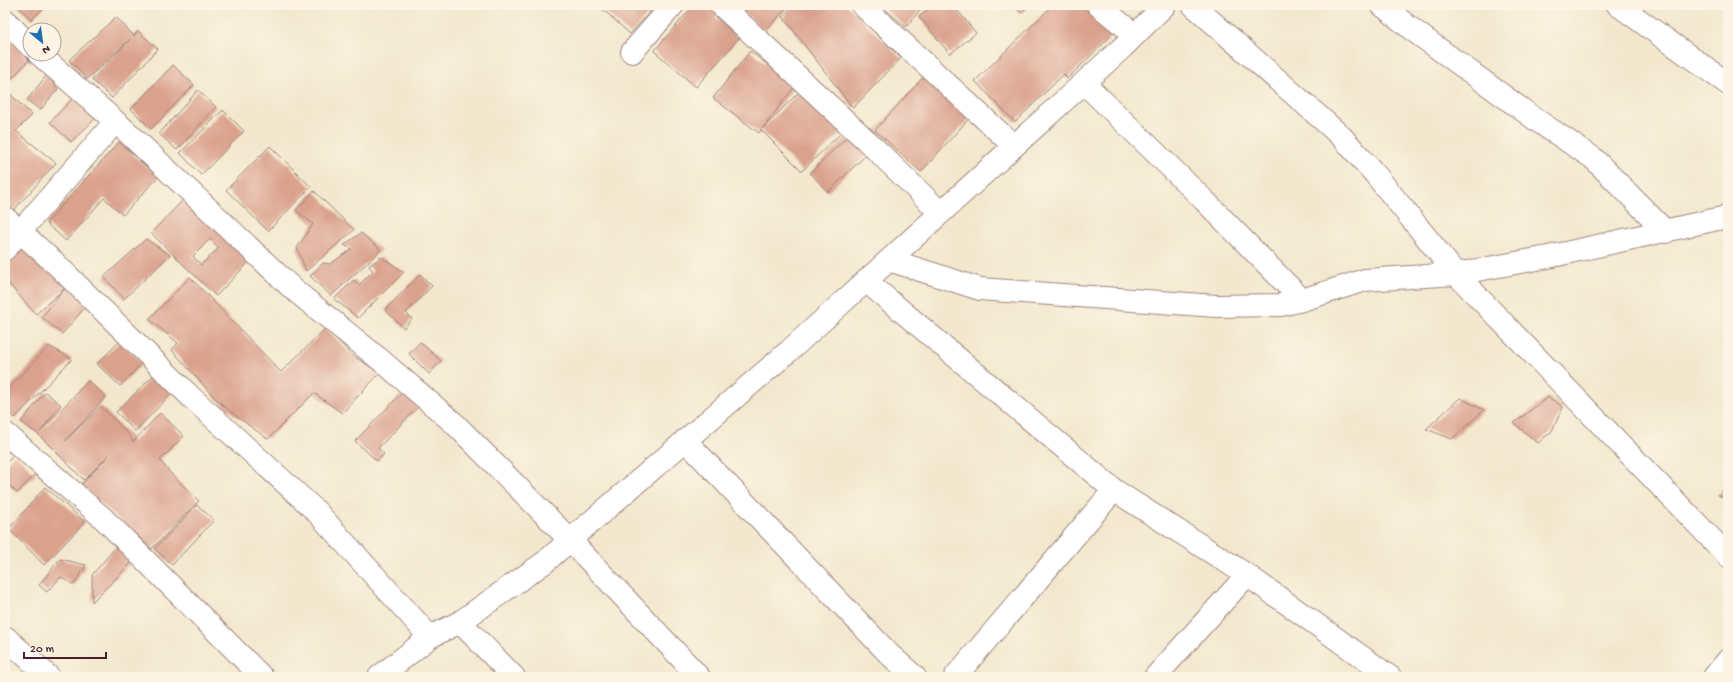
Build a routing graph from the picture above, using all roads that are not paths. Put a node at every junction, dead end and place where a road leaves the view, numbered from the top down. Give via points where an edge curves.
1 (673, 5) edge
2 (721, 5) edge
3 (862, 5) edge
4 (1098, 5) edge
5 (1165, 5) edge
6 (1193, 5) edge
7 (1382, 5) edge
8 (1618, 5) edge
9 (5, 20) edge
10 (1135, 36) junction
11 (22, 38) edge
12 (632, 52) dead end
13 (48, 62) edge
14 (1084, 83) junction
15 (1728, 84) edge
16 (115, 122) junction
17 (1014, 146) junction
18 (941, 213) junction
19 (1728, 215) edge
20 (5, 218) edge
21 (21, 232) junction
22 (1666, 232) junction
23 (5, 248) edge
24 (889, 260) junction
25 (1456, 274) junction
26 (866, 281) junction
27 (1302, 300) junction
28 (5, 433) edge
29 (685, 440) junction
30 (1114, 490) junction
31 (570, 540) junction
32 (1728, 556) edge
33 (1247, 575) junction
34 (460, 622) junction
35 (5, 636) edge
36 (430, 637) junction
37 (1728, 660) edge
38 (49, 677) edge
39 (262, 677) edge
40 (379, 677) edge
41 (514, 677) edge
42 (699, 677) edge
43 (915, 677) edge
44 (955, 677) edge
45 (1155, 677) edge
46 (1390, 677) edge
47 (1714, 677) edge

1 - 12 street
2 - 18 street
3 - 17 street
4 - 10 street
5 - 10 street
6 - 25 street via 1342,137
7 - 22 street via 1535,119 1593,158
8 - 15 street
9 - 11 street
10 - 14 street
13 - 16 street
14 - 17 street
14 - 27 street
16 - 21 street
16 - 31 street via 293,290 455,424
17 - 18 street
18 - 24 street
19 - 22 street
20 - 21 street
21 - 23 street
21 - 36 street via 192,398 316,511
22 - 25 street
24 - 26 street
24 - 27 street via 980,289 1216,306 1281,305
25 - 27 street via 1365,280
25 - 32 street
26 - 29 street
26 - 30 street
28 - 39 street via 104,519
29 - 31 street
29 - 43 street via 890,655
30 - 33 street
30 - 44 street
31 - 34 street via 544,562
31 - 42 street
33 - 45 street
33 - 46 street
34 - 36 street
34 - 41 street
35 - 38 street
36 - 40 street
37 - 47 street

